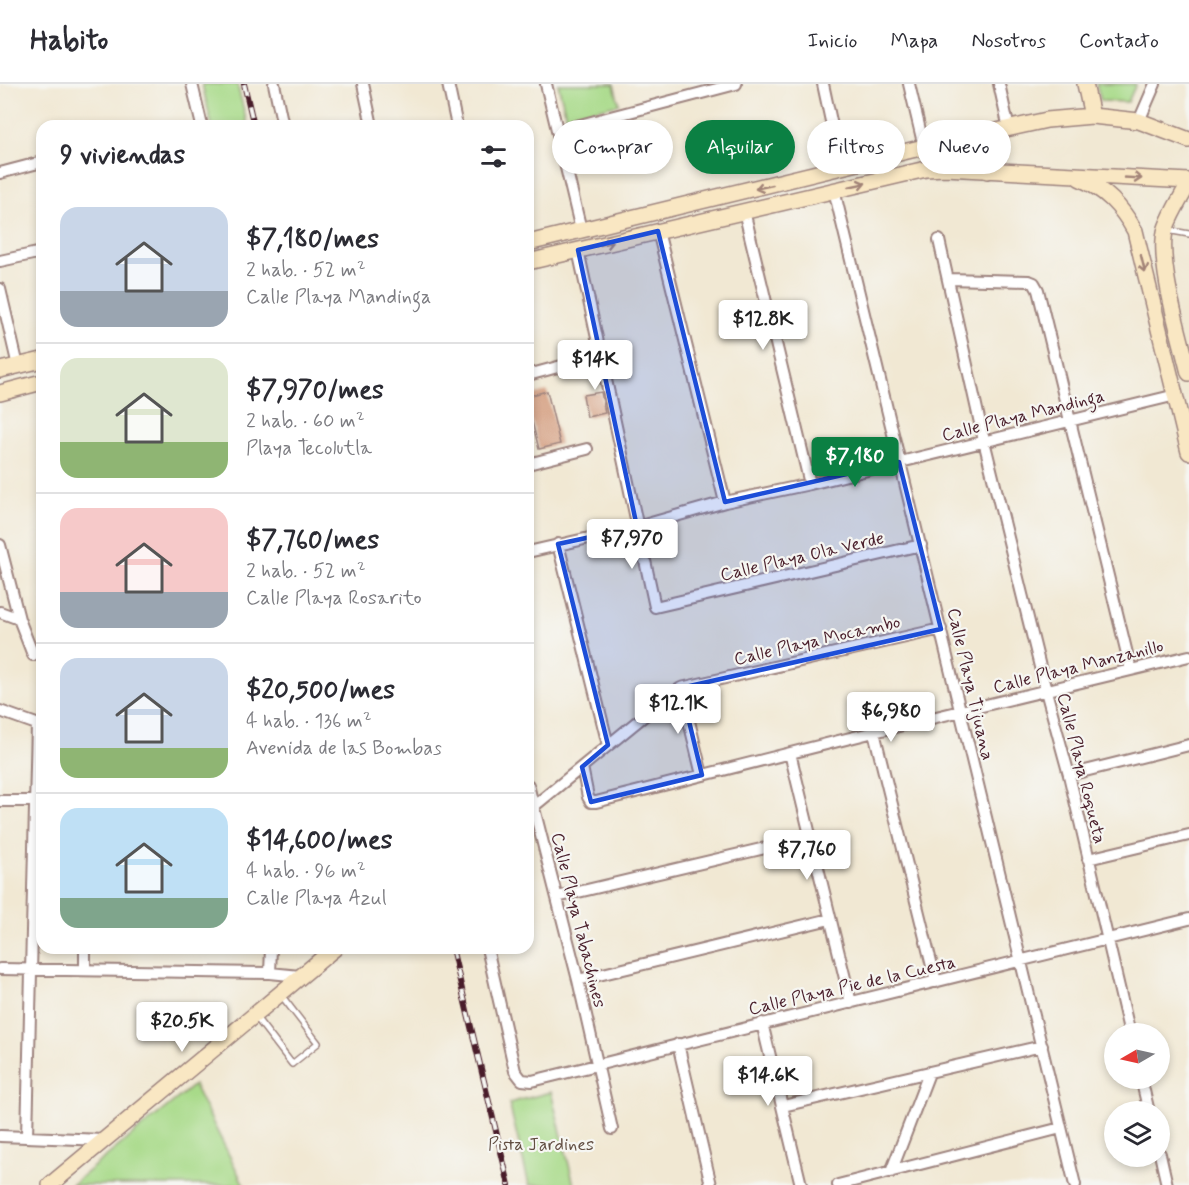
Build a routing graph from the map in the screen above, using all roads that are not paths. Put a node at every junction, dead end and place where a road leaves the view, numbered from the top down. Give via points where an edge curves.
1 (192, 84) edge
2 (274, 84) edge
3 (363, 84) edge
4 (448, 84) edge
5 (546, 84) edge
6 (736, 84) edge
7 (823, 84) edge
8 (909, 84) edge
9 (999, 84) edge
10 (1085, 84) edge
11 (1155, 84) edge
12 (1092, 116) junction
13 (201, 120) edge
14 (282, 120) edge
15 (371, 120) edge
16 (457, 120) edge
17 (554, 120) edge
18 (599, 120) edge
19 (831, 120) edge
20 (918, 120) edge
21 (1007, 120) edge
22 (1139, 121) junction
23 (1011, 129) edge
24 (1189, 140) edge
25 (36, 164) edge
26 (917, 171) edge
27 (1011, 172) edge
28 (0, 173) edge
29 (567, 174) edge
30 (816, 174) edge
31 (1071, 174) junction
32 (1189, 182) edge
33 (834, 190) junction
34 (744, 211) junction
35 (581, 230) junction
36 (1165, 230) junction
37 (658, 231) junction
38 (1189, 234) edge
39 (939, 240) dead end
40 (534, 241) edge
41 (578, 250) junction
42 (36, 253) edge
43 (0, 261) edge
44 (534, 261) edge
45 (948, 279) junction
46 (0, 289) edge
47 (1174, 311) junction
48 (1157, 316) junction
49 (602, 356) junction
50 (36, 362) edge
51 (18, 366) junction
52 (0, 370) edge
53 (1189, 372) edge
54 (534, 373) edge
55 (36, 384) edge
56 (0, 393) edge
57 (1176, 395) junction
58 (1071, 420) junction
59 (984, 441) junction
60 (588, 449) dead end
61 (1189, 452) edge
62 (534, 462) edge
63 (899, 462) junction
64 (810, 484) junction
65 (725, 502) junction
66 (637, 527) junction
67 (0, 544) edge
68 (558, 544) junction
69 (921, 545) junction
70 (534, 550) edge
71 (0, 612) edge
72 (19, 619) junction
73 (941, 629) junction
74 (33, 655) dead end
75 (1189, 656) edge
76 (1131, 670) junction
77 (681, 688) junction
78 (1046, 691) junction
79 (0, 711) edge
80 (961, 712) junction
81 (36, 724) edge
82 (874, 732) junction
83 (608, 744) junction
84 (1189, 745) edge
85 (790, 753) junction
86 (582, 766) junction
87 (702, 775) junction
88 (1069, 775) junction
89 (0, 801) edge
90 (36, 801) edge
91 (534, 806) edge
92 (534, 819) edge
93 (1189, 835) edge
94 (812, 837) junction
95 (36, 857) edge
96 (1088, 859) junction
97 (557, 897) junction
98 (830, 919) junction
99 (1189, 919) edge
100 (1108, 939) junction
101 (85, 954) edge
102 (271, 954) edge
103 (328, 954) edge
104 (487, 954) edge
105 (1021, 961) junction
106 (0, 969) edge
107 (32, 969) junction
108 (85, 970) junction
109 (270, 973) junction
110 (300, 976) junction
111 (578, 980) junction
112 (936, 982) junction
113 (280, 993) junction
114 (851, 1003) junction
115 (254, 1014) junction
116 (762, 1023) junction
117 (1127, 1023) edge
118 (678, 1044) junction
119 (1042, 1046) junction
120 (597, 1064) junction
121 (929, 1072) junction
122 (783, 1106) junction
123 (1061, 1128) junction
124 (612, 1129) dead end
125 (0, 1136) edge
126 (27, 1137) junction
127 (104, 1140) junction
128 (1163, 1167) edge
129 (891, 1172) junction
130 (50, 1185) edge
131 (711, 1185) edge
132 (801, 1185) edge
133 (838, 1185) edge
134 (1075, 1185) edge
135 (1167, 1185) edge

1 - 13 street
2 - 14 street
3 - 15 street
4 - 16 street
5 - 17 street
6 - 18 street
7 - 19 street
8 - 20 street
9 - 21 street
10 - 12 main road
11 - 22 street
12 - 22 main road
12 - 23 main road
22 - 24 main road
25 - 28 street
33 -> 26 main road
27 - 31 main road
29 - 35 street
30 -> 35 main road
31 -> 32 main road
31 -> 48 main road via 1094,185 1123,211 1135,231
32 - 36 main road
33 - 34 main road
33 - 63 street, Calle Playa Tijuana
34 - 37 main road
34 - 64 street
35 - 40 main road
36 - 38 lane
36 - 47 main road via 1163,255
41 -> 37 main road
37 - 65 street
39 - 45 street, Calle Playa Roqueta
41 - 44 main road
41 - 49 street
42 - 43 street
45 - 58 street via 1034,283
45 - 59 street, Calle Playa Roqueta
46 - 51 street
47 - 48 main road
47 - 53 main road
48 - 57 main road
49 - 54 street
49 - 66 street
50 - 51 main road
51 - 52 main road
55 - 56 main road
57 - 58 street, Calle Playa Mandinga
57 - 61 main road
58 - 59 street, Calle Playa Mandinga
58 - 76 street
59 - 63 street, Calle Playa Mandinga
59 - 78 street, Calle Playa Roqueta
60 - 62 street
63 - 64 street, Calle Playa Mandinga
63 - 69 street, Calle Playa Tijuana
64 - 65 street, Calle Playa Mandinga
65 - 66 street, Calle Playa Mandinga
66 - 68 street, Calle Playa Mandinga
66 - 69 street, Calle Playa Ola Verde via 656,607
67 - 72 street
68 - 70 street, Calle Playa Mandinga
68 - 83 street
69 - 73 street, Calle Playa Tijuana
71 - 72 street
72 - 74 street
73 - 77 street, Calle Playa Mocambo
73 - 80 street, Calle Playa Tijuana
75 - 76 street, Calle Playa Manzanillo
76 - 78 street, Calle Playa Manzanillo
77 - 83 street, Calle Playa Mocambo
77 - 87 street
78 - 80 street, Calle Playa Manzanillo
78 - 88 street, Calle Playa Roqueta
79 - 81 street
80 - 82 street, Calle Playa Manzanillo
80 - 105 street, Calle Playa Tijuana
82 - 85 street, Calle Playa Manzanillo
82 - 112 street
83 - 86 street, Calle Playa Mocambo
84 - 88 street
85 - 87 street, Calle Playa Manzanillo
85 - 94 street
86 - 87 street, Calle Playa Manzanillo via 591,802
86 - 91 street, Calle Playa Mocambo
88 - 96 street, Calle Playa Roqueta
89 - 90 street
92 - 97 street, Calle Playa Tabachines
93 - 96 street
94 - 97 street
94 - 98 street
95 - 107 street
96 - 100 street, Calle Playa Roqueta
97 - 111 street, Calle Playa Tabachines
98 - 111 street
98 - 114 street
99 - 100 street, Calle Playa Pie de la Cuesta
100 - 105 street, Calle Playa Pie de la Cuesta
100 - 117 street, Calle Playa Roqueta
101 - 108 street
102 - 109 street
103 - 110 main road
104 - 120 street, Calle Playa Pie de la Cuesta via 515,1071 522,1080 532,1081
105 - 112 street, Calle Playa Pie de la Cuesta
105 - 119 street, Calle Playa Tijuana
106 - 107 street
107 - 108 street
107 - 126 street
108 - 109 street
109 - 110 street
110 - 113 main road
111 - 120 street, Calle Playa Tabachines
112 - 114 street, Calle Playa Pie de la Cuesta
113 - 115 main road
113 - 115 lane via 318,1043 292,1064
114 - 116 street, Calle Playa Pie de la Cuesta
115 - 127 main road
116 - 118 street, Calle Playa Pie de la Cuesta
116 - 122 street
118 - 120 street, Calle Playa Pie de la Cuesta
118 - 131 street
119 - 121 street
119 - 123 street, Calle Playa Tijuana
120 - 124 street, Calle Playa Tabachines
121 - 122 street
121 - 129 street
122 - 132 street
123 - 129 street
123 - 134 street, Calle Playa Tijuana
125 - 126 street
126 - 127 street
127 - 130 main road
128 - 135 street
129 - 133 street

